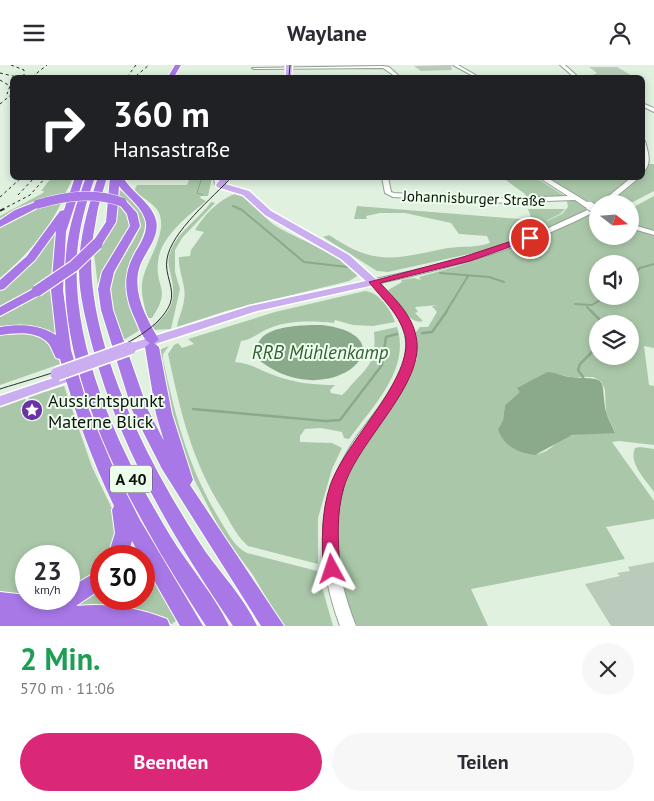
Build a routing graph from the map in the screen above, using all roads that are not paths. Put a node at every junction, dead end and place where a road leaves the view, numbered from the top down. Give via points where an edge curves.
1 (455, 65) edge
2 (562, 65) edge
3 (289, 66) edge
4 (254, 67) edge
5 (253, 75) dead end
6 (395, 75) edge
7 (473, 75) edge
8 (574, 75) edge
9 (645, 152) edge
10 (645, 164) edge
11 (79, 180) edge
12 (90, 180) edge
13 (102, 180) edge
14 (116, 180) edge
15 (118, 180) edge
16 (386, 180) edge
17 (546, 180) edge
18 (633, 180) edge
19 (223, 182) edge
20 (614, 195) edge
21 (575, 198) junction
22 (589, 206) edge
23 (68, 209) junction
24 (589, 211) edge
25 (0, 224) edge
26 (639, 229) edge
27 (654, 233) edge
28 (374, 282) junction
29 (0, 286) edge
30 (0, 312) edge
31 (0, 331) edge
32 (152, 343) junction
33 (61, 374) junction
34 (0, 394) edge
35 (0, 401) edge
36 (188, 495) junction
37 (119, 502) junction
38 (121, 545) edge
39 (0, 601) edge
40 (15, 603) edge
41 (0, 616) edge
42 (159, 626) edge
43 (192, 626) edge
44 (218, 626) edge
45 (246, 626) edge
46 (273, 626) edge
47 (348, 626) edge

1 - 7 street
2 - 8 street
3 - 4 street
3 - 6 street via 384,67
4 - 5 street
9 - 10 street
11 - 23 highway
12 - 44 highway, A 40 via 77,219 71,264 73,305 91,386 131,480 164,541
13 - 45 highway, A 40 via 90,219 85,262 86,291 103,363 144,463 178,527
14 - 30 highway, bridge via 111,221 87,255 66,272
15 - 32 highway via 152,221 151,231 133,270 131,284 133,298
16 - 21 street, Johannisburger Straße via 388,193 393,195 484,201
17 - 21 street
18 - 20 street
19 - 28 main road via 246,193 268,213 345,257
21 - 22 street, bridge
23 - 29 highway via 36,252
23 - 33 highway via 59,253
24 - 28 street via 496,251
25 - 36 highway, bridge via 38,203 76,196 105,197 125,204 134,218 133,233 108,272 104,289 107,310 140,411
26 - 27 street
28 - 32 main road via 274,304
28 - 47 street via 404,319 411,337 411,355 400,385 346,464 334,497 330,561
31 - 33 highway via 23,329 45,334 59,347 63,364
32 - 33 main road
32 - 36 highway via 164,414
33 - 34 main road
33 - 35 main road
33 - 37 highway
36 - 46 highway
37 - 38 highway via 125,533
37 - 43 highway
39 - 40 highway
41 - 42 highway via 30,621 114,615 138,618

